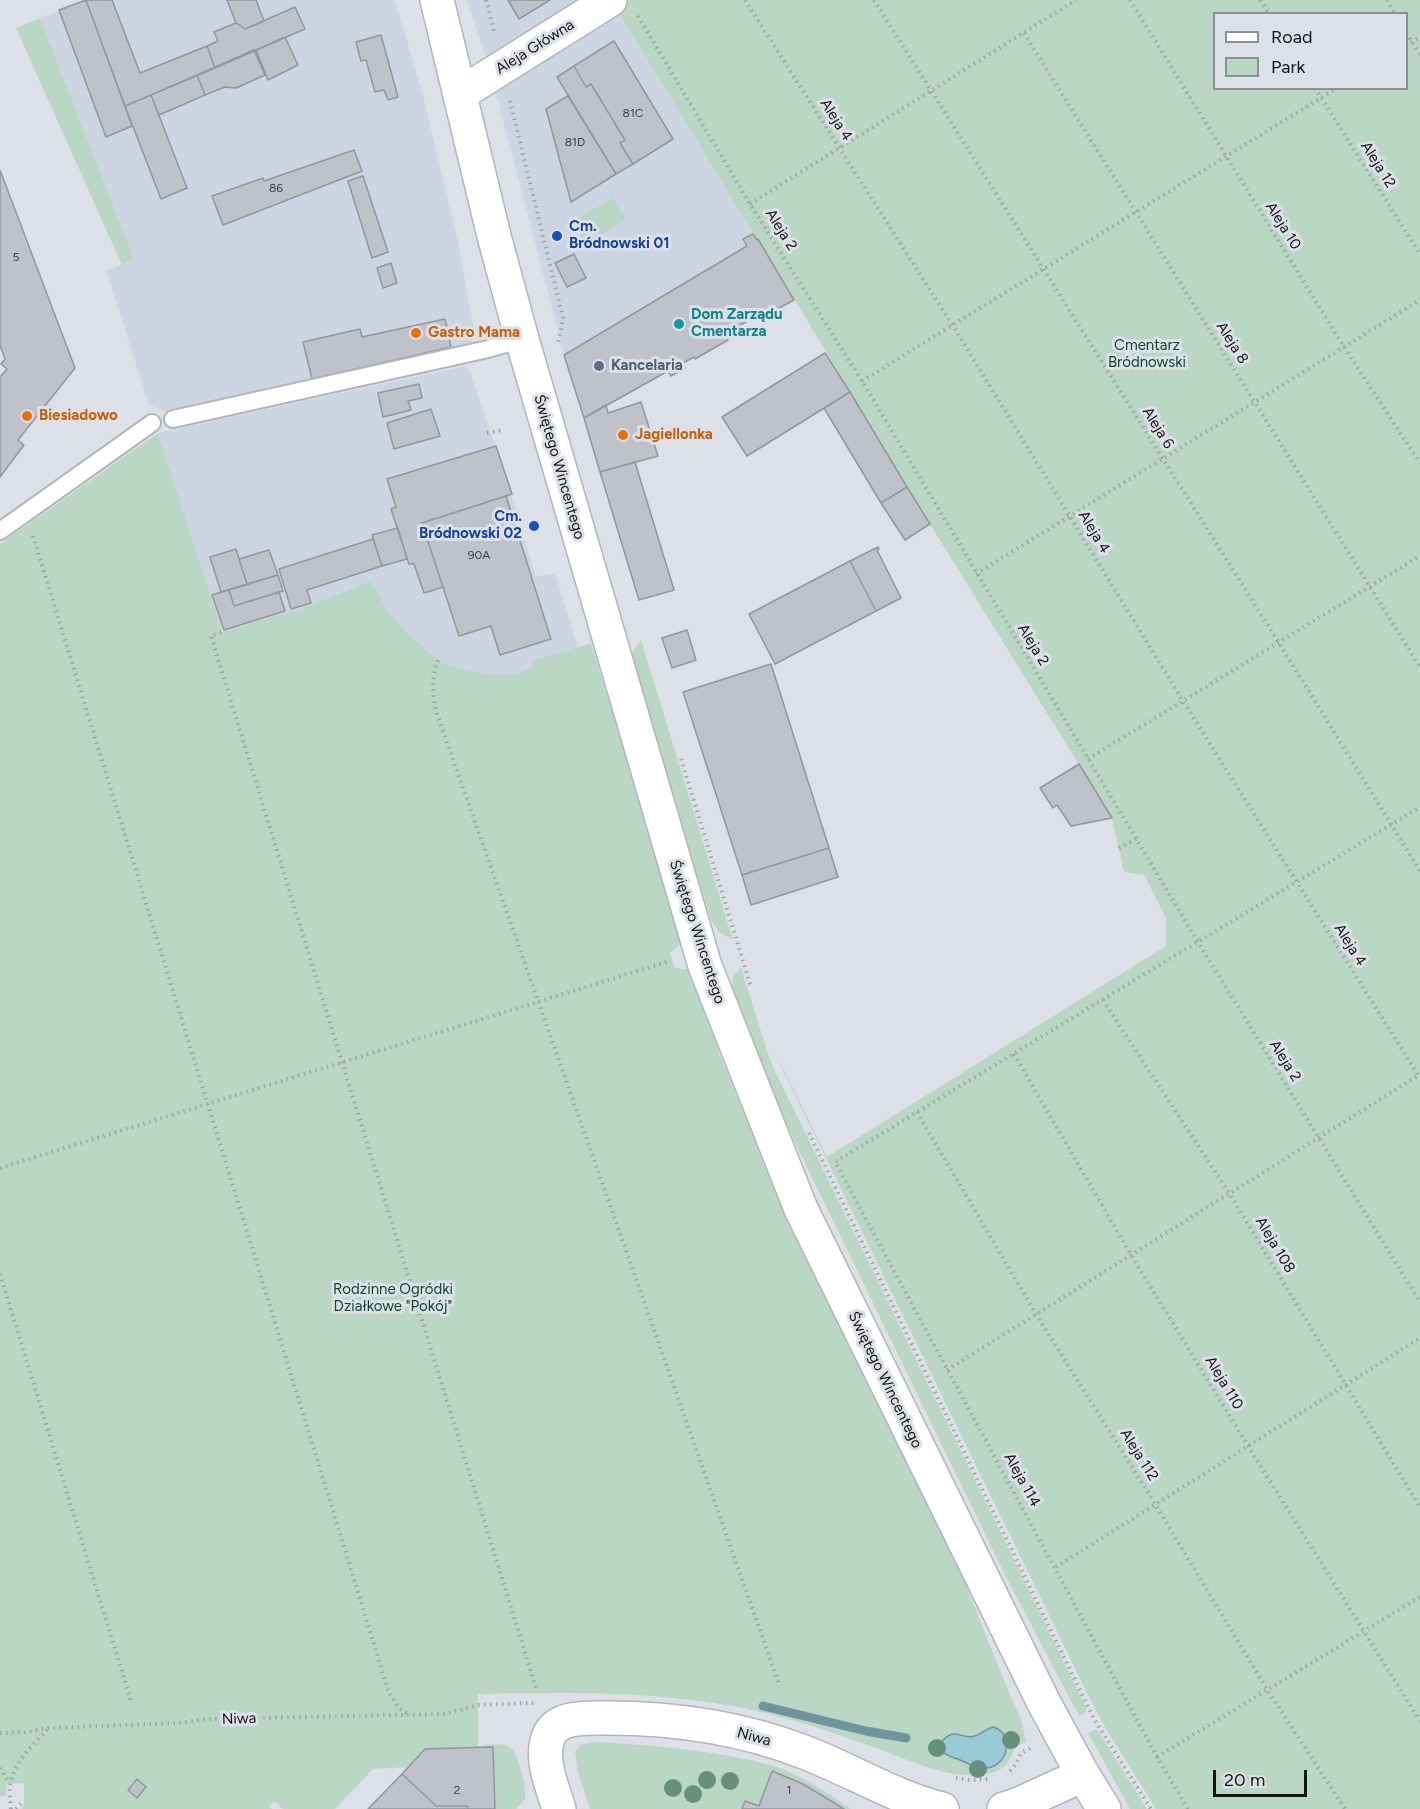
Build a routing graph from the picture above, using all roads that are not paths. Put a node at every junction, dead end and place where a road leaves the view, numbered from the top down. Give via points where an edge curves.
1 (437, 0) edge
2 (622, 5) edge
3 (460, 94) junction
4 (522, 339) junction
5 (173, 419) dead end
6 (152, 423) dead end
7 (0, 531) edge
8 (1083, 1775) junction
9 (559, 1809) edge
10 (942, 1809) edge
11 (1004, 1809) edge
12 (1104, 1809) edge

1 - 3 street, Świętego Wincentego
2 - 3 street, Aleja Główna via 502,66
3 - 4 street, Świętego Wincentego
4 - 5 lane
4 - 8 street, Świętego Wincentego via 705,966 801,1209
6 - 7 lane
8 - 11 street
8 - 12 street, Świętego Wincentego
9 - 10 street, Niwa via 546,1764 548,1737 555,1727 581,1718 649,1719 750,1735 802,1751 909,1799

